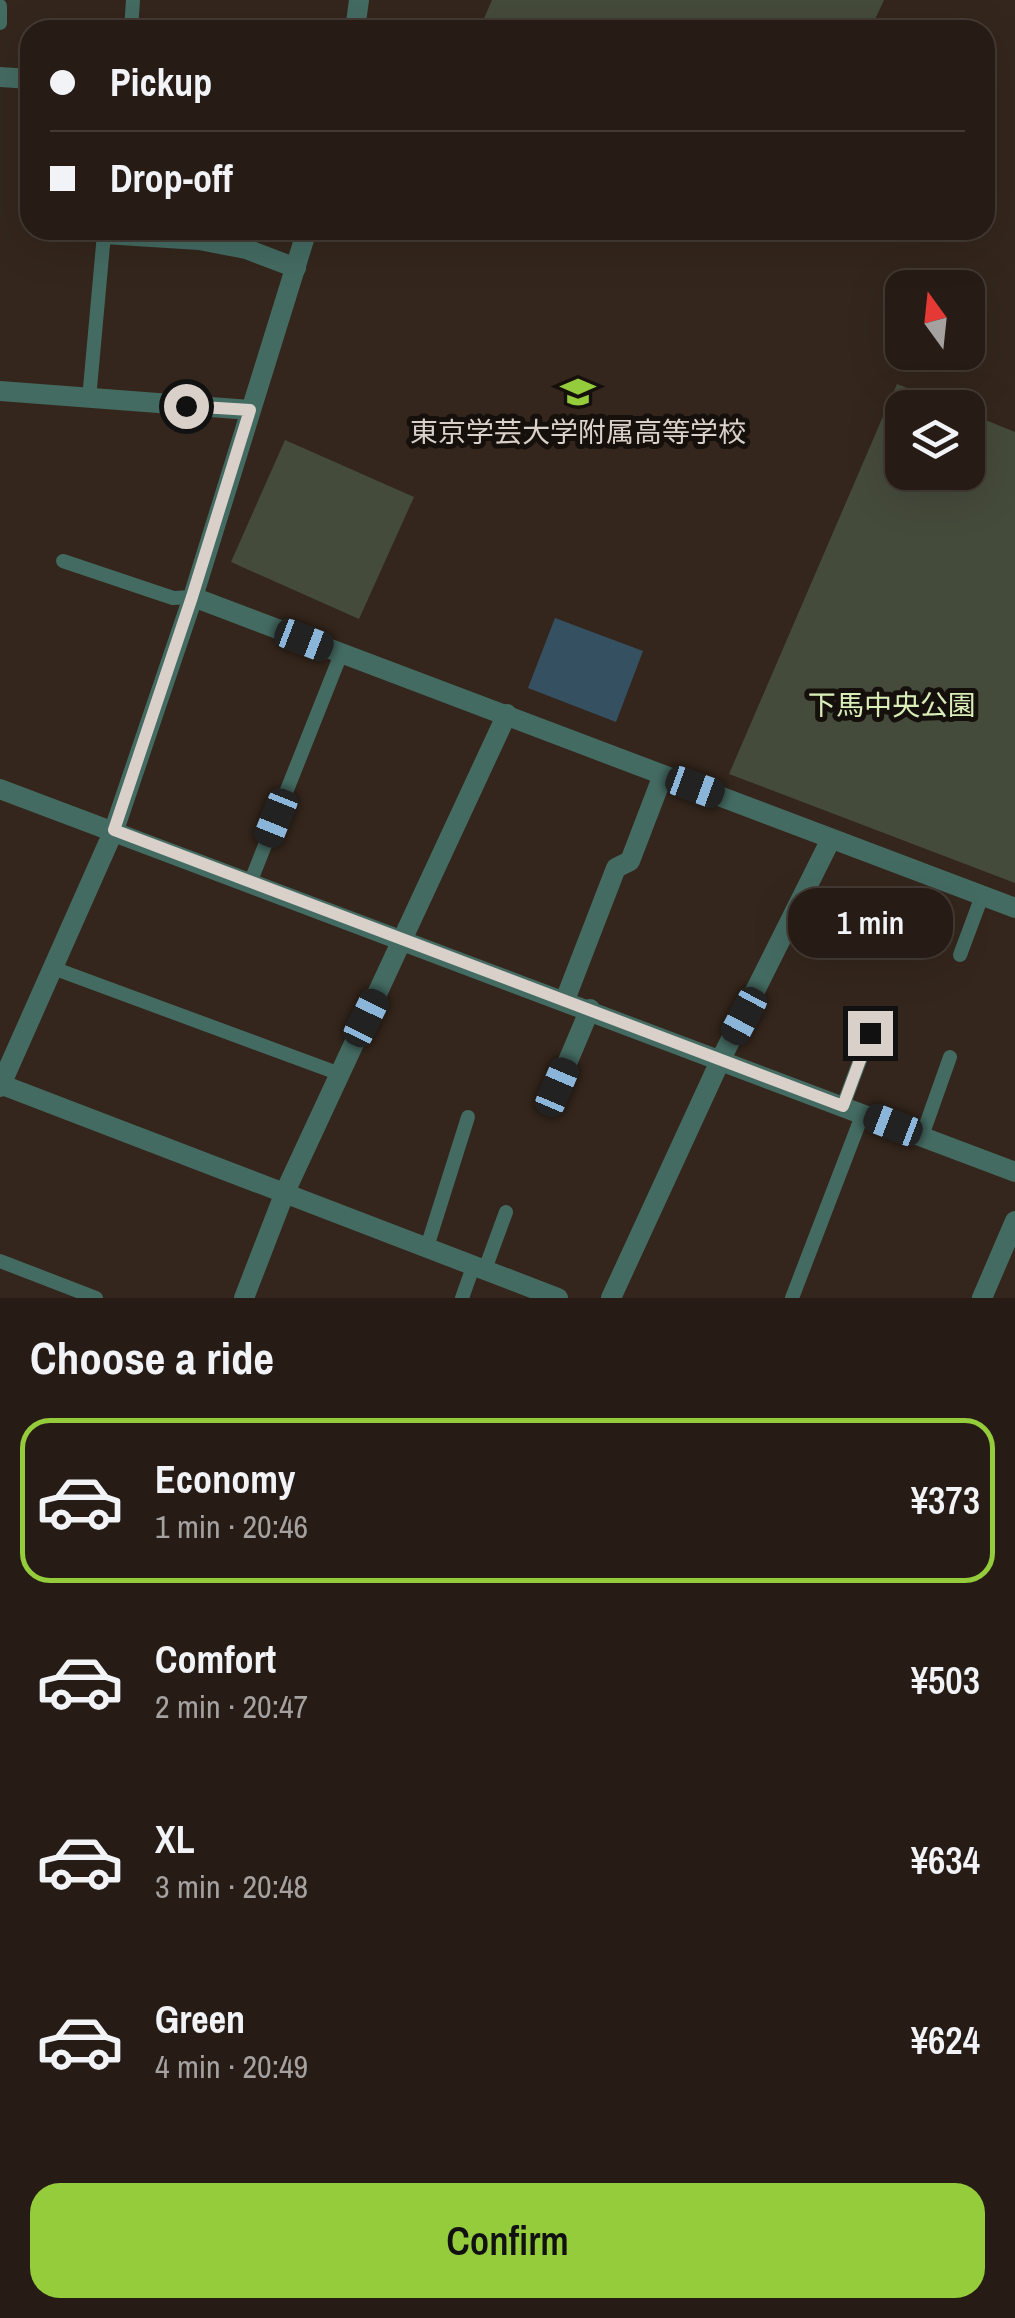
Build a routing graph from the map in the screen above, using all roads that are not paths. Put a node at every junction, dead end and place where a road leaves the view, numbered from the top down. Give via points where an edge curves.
1 (0, 6) edge
2 (0, 23) edge
3 (100, 240) edge
4 (200, 240) edge
5 (305, 240) edge
6 (296, 268) junction
7 (0, 391) edge
8 (89, 400) junction
9 (250, 410) junction
10 (63, 561) dead end
11 (192, 597) junction
12 (341, 654) junction
13 (507, 714) junction
14 (662, 776) junction
15 (0, 788) edge
16 (114, 830) junction
17 (831, 840) junction
18 (250, 883) junction
19 (982, 896) junction
20 (1015, 908) edge
21 (404, 939) junction
22 (960, 955) dead end
23 (53, 968) junction
24 (565, 1000) junction
25 (590, 1009) junction
26 (870, 1033) dead end
27 (950, 1057) dead end
28 (721, 1058) junction
29 (340, 1074) junction
30 (0, 1085) edge
31 (557, 1087) dead end
32 (843, 1106) junction
33 (864, 1113) junction
34 (468, 1117) dead end
35 (922, 1136) junction
36 (1015, 1172) edge
37 (285, 1192) junction
38 (506, 1212) dead end
39 (1015, 1221) edge
40 (427, 1247) junction
41 (0, 1261) edge
42 (478, 1270) junction
43 (96, 1298) edge
44 (244, 1298) edge
45 (462, 1298) edge
46 (558, 1298) edge
47 (611, 1298) edge
48 (792, 1298) edge
49 (982, 1298) edge

1 - 2 lane
3 - 8 lane
4 - 6 street
5 - 6 street
6 - 9 street
7 - 8 street
8 - 9 street
9 - 11 street
10 - 11 lane via 173,598
11 - 12 street
11 - 16 street
12 - 13 street
12 - 18 lane
13 - 14 street
13 - 21 street
14 - 17 street
14 - 24 street via 630,861 616,868
15 - 16 street
16 - 18 street
16 - 23 street
17 - 19 street
17 - 28 street
18 - 21 street
19 - 20 street
19 - 22 lane
21 - 24 street
21 - 29 street
23 - 29 lane
23 - 30 street
24 - 25 street
25 - 28 street
25 - 31 street
26 - 32 lane
27 - 35 lane
28 - 32 street
28 - 47 street
29 - 37 street
30 - 37 street
32 - 33 street
33 - 35 street
33 - 48 lane
34 - 40 lane
35 - 36 street
37 - 40 street
37 - 44 street
38 - 42 lane
39 - 49 street
40 - 42 street
41 - 43 lane
42 - 45 lane
42 - 46 street

